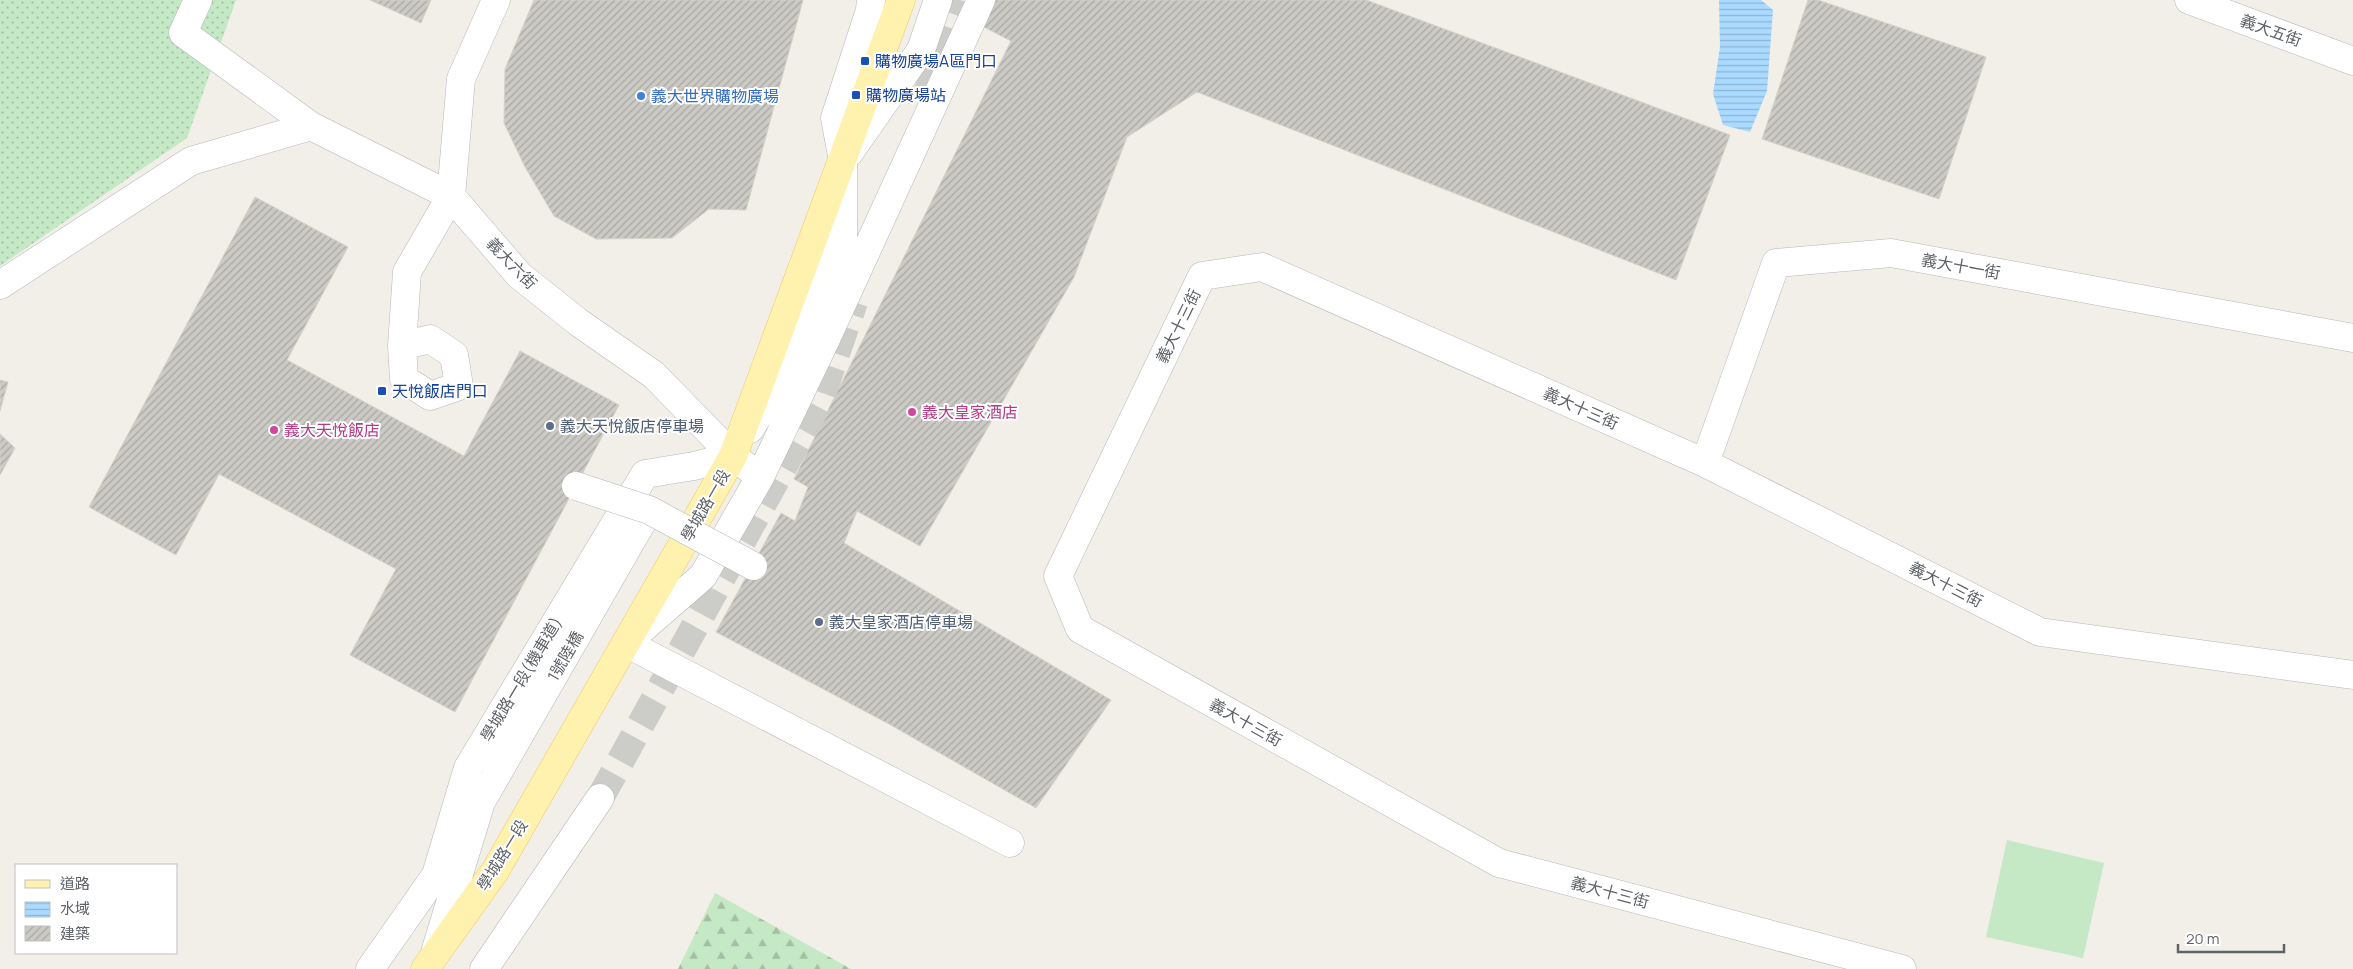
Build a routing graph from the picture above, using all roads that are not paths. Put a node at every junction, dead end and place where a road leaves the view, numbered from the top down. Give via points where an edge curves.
1 (198, 0) edge
2 (496, 0) edge
3 (901, 0) edge
4 (938, 0) edge
5 (981, 0) edge
6 (2189, 0) edge
7 (870, 5) edge
8 (890, 32) junction
9 (855, 52) junction
10 (2353, 61) edge
11 (311, 126) junction
12 (843, 160) junction
13 (451, 196) junction
14 (0, 285) edge
15 (2353, 338) edge
16 (402, 346) dead end
17 (733, 456) junction
18 (1705, 463) junction
19 (760, 477) junction
20 (576, 486) dead end
21 (650, 510) junction
22 (753, 566) dead end
23 (626, 644) junction
24 (2353, 675) edge
25 (600, 798) tunnel mouth
26 (1010, 843) dead end
27 (430, 962) edge
28 (370, 969) edge
29 (484, 969) edge
30 (1902, 969) edge

1 - 11 street via 183,33
2 - 13 street via 462,79
3 - 8 main road, 學城路一段
4 - 12 street via 921,50
5 - 19 street
6 - 10 street, 義大五街
7 - 9 street
8 - 9 street
8 - 12 main road, 學城路一段
9 - 12 street via 835,118
11 - 13 street
11 - 14 street via 191,161
12 - 17 main road, 學城路一段
13 - 16 street via 406,272
13 - 17 street, 義大六街 via 518,275 654,375
15 - 18 street, 義大十一街 via 1892,253 1776,263
17 - 19 street, 義大六街
17 - 23 main road, 學城路一段
17 - 28 street, 學城路一段(機車道) via 646,474 468,768 436,875
18 - 24 street, 義大十三街 via 2040,632
18 - 30 street, 義大十三街 via 1262,267 1202,276 1058,576 1080,629 1499,863
19 - 23 street via 703,576
20 - 21 street, bridge
21 - 22 street, bridge
21 - 27 street, 1號陸橋 via 481,802
23 - 26 street
23 - 27 main road, 學城路一段 via 495,871
25 - 29 street

